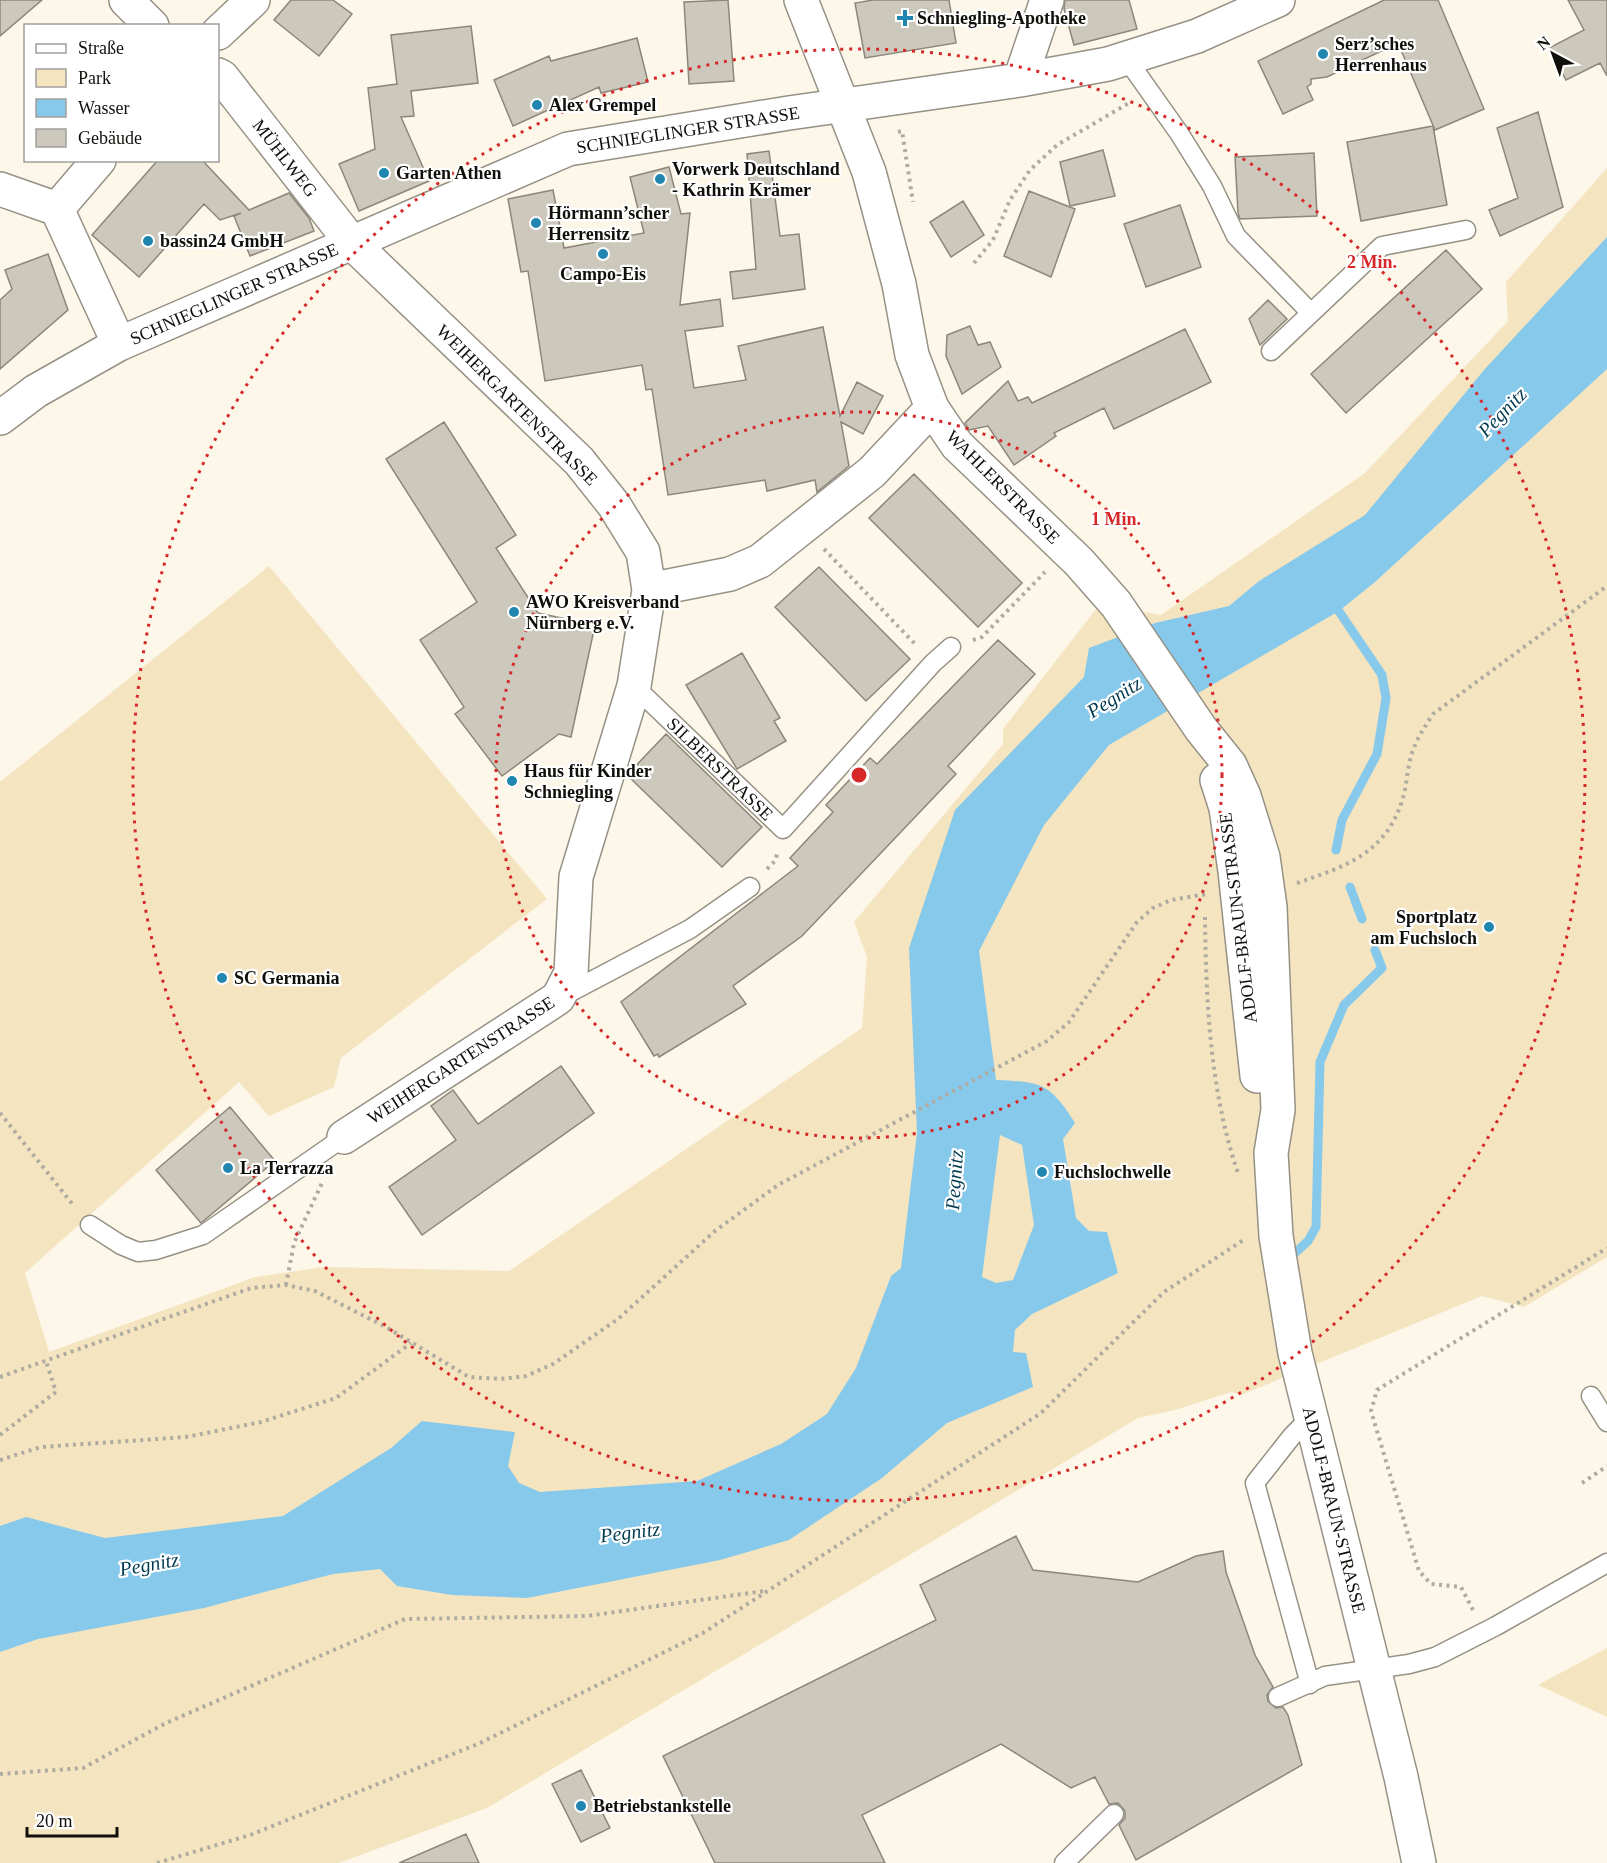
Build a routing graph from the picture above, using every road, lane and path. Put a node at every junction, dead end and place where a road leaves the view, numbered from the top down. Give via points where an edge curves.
1 (126, 0) edge
2 (253, 0) edge
3 (801, 0) edge
4 (1047, 0) edge
5 (1278, 0) edge
6 (150, 24) edge
7 (219, 32) edge
8 (1126, 58) junction
9 (219, 76) edge
10 (1020, 80) junction
11 (1147, 88) junction
12 (844, 106) junction
13 (97, 162) edge
14 (0, 189) edge
15 (57, 209) junction
16 (1466, 230) dead end
17 (352, 243) junction
18 (974, 263) dead end
19 (1311, 313) junction
20 (119, 344) junction
21 (1271, 351) dead end
22 (932, 408) junction
23 (0, 418) edge
24 (803, 527) junction
25 (1607, 586) edge
26 (1029, 589) dead end
27 (649, 590) junction
28 (951, 647) joint
29 (920, 650) dead end
30 (634, 686) junction
31 (1201, 729) joint
32 (783, 830) junction
33 (1293, 884) dead end
34 (750, 887) joint
35 (1205, 894) dead end
36 (558, 998) junction
37 (0, 1113) edge
38 (345, 1137) joint
39 (323, 1180) dead end
40 (90, 1225) joint
41 (1254, 1234) dead end
42 (1607, 1248) edge
43 (286, 1285) junction
44 (411, 1343) junction
45 (46, 1361) junction
46 (0, 1377) edge
47 (1591, 1396) dead end
48 (1310, 1418) junction
49 (1607, 1422) edge
50 (0, 1435) edge
51 (0, 1460) edge
52 (1607, 1466) edge
53 (1582, 1483) dead end
54 (1607, 1563) edge
55 (768, 1591) junction
56 (1484, 1633) junction
57 (1373, 1669) junction
58 (1310, 1683) junction
59 (1278, 1697) dead end
60 (0, 1774) edge
61 (1114, 1814) dead end
62 (1060, 1862) edge
63 (157, 1863) edge
64 (1419, 1863) edge

1 - 6 street
2 - 7 street
3 - 12 street, WAHLERSTRASSE
4 - 10 street
5 - 8 street, SCHNIEGLINGER STRASSE via 1197,36
8 - 10 street, SCHNIEGLINGER STRASSE
8 - 11 lane
9 - 17 street, MÜHLWEG
10 - 12 street, SCHNIEGLINGER STRASSE
11 - 18 path via 1119,110 1057,145 1030,170 1010,200 993,240
11 - 19 lane via 1212,186 1236,236
12 - 17 street, SCHNIEGLINGER STRASSE via 568,149
12 - 22 street, WAHLERSTRASSE via 872,182 899,284 912,356
13 - 15 street
14 - 15 street
15 - 20 street
16 - 19 lane via 1382,246
17 - 20 street, SCHNIEGLINGER STRASSE
17 - 27 street, WEIHERGARTENSTRASSE via 579,461 614,505 643,552
19 - 21 lane
20 - 23 street, SCHNIEGLINGER STRASSE via 36,391
22 - 24 street via 872,472
22 - 31 street, WAHLERSTRASSE via 957,445 1079,562 1132,626
24 - 27 street via 760,561 730,574
24 - 29 path
25 - 33 path via 1432,714 1419,735 1402,802 1386,833 1349,865
26 - 28 path via 982,637
27 - 30 street, WEIHERGARTENSTRASSE
28 - 32 lane, SILBERSTRASSE
30 - 32 lane, SILBERSTRASSE
30 - 36 street, WEIHERGARTENSTRASSE via 576,877 571,973
31 - 48 street, ADOLF-BRAUN-STRASSE via 1230,829 1260,1115 1271,1153 1282,1284
32 - 34 path via 776,861
34 - 36 lane via 690,929
35 - 44 path via 1171,900 1153,908 1137,922 1069,1022 1047,1041 778,1185 715,1231 618,1319 553,1364 526,1376 469,1377
36 - 38 street, WEIHERGARTENSTRASSE
37 - 40 path
38 - 40 lane via 203,1235 138,1252
39 - 43 path via 294,1243
41 - 55 path via 1164,1292 1041,1413
42 - 56 path via 1377,1390 1371,1410 1419,1571 1431,1584 1461,1587
43 - 44 path via 315,1291
43 - 45 path via 251,1288
44 - 51 path via 336,1398 261,1422 186,1437 41,1447
45 - 46 path
45 - 50 path via 56,1392
47 - 49 lane
48 - 57 street, ADOLF-BRAUN-STRASSE
48 - 58 lane via 1255,1483
52 - 53 path
54 - 56 lane
55 - 60 path via 587,1616 405,1619 166,1723 82,1768
55 - 63 path via 703,1633 478,1744 250,1835
56 - 57 lane via 1435,1657
57 - 58 lane via 1326,1676
57 - 64 street, ADOLF-BRAUN-STRASSE
58 - 59 lane
61 - 62 lane

